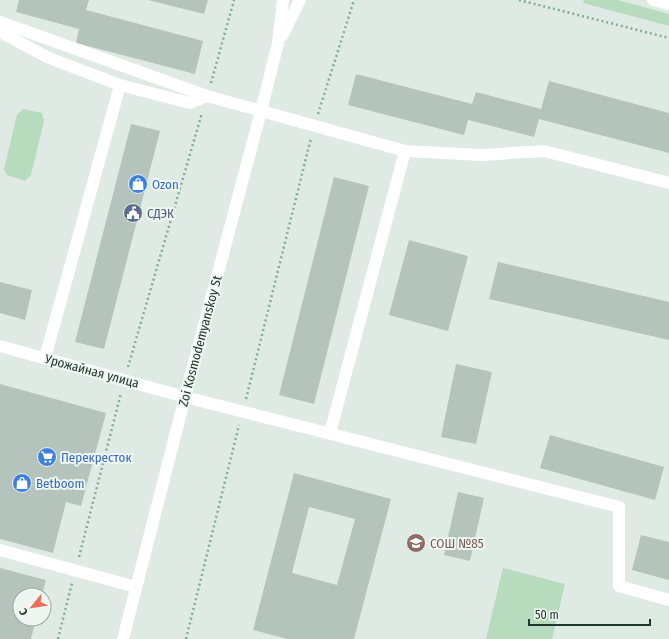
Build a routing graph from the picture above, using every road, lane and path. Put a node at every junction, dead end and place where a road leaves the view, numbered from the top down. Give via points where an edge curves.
1 (234, 0) edge
2 (283, 0) edge
3 (300, 0) edge
4 (354, 0) edge
5 (519, 0) edge
6 (0, 22) edge
7 (0, 32) edge
8 (669, 38) edge
9 (278, 43) junction
10 (120, 84) junction
11 (207, 96) junction
12 (261, 111) junction
13 (314, 126) junction
14 (405, 151) junction
15 (669, 183) edge
16 (0, 346) edge
17 (45, 358) junction
18 (124, 380) junction
19 (185, 397) junction
20 (243, 411) junction
21 (330, 432) junction
22 (0, 550) edge
23 (75, 571) junction
24 (136, 587) junction
25 (669, 600) edge
26 (58, 639) edge
27 (123, 639) edge
28 (186, 639) edge

1 - 11 path
2 - 9 street
3 - 9 street
4 - 13 path
5 - 8 path
6 - 11 street
7 - 10 street via 48,58
9 - 12 street, Zoi Kosmodemyanskoy St
10 - 11 street via 190,102
10 - 17 street
11 - 12 street
11 - 18 path
12 - 13 street
12 - 19 street, Zoi Kosmodemyanskoy St
13 - 14 street
13 - 20 path
14 - 15 street via 482,155 544,151
14 - 21 street
16 - 17 street, Урожайная улица
17 - 18 street, Урожайная улица
18 - 19 street, Урожайная улица
18 - 23 path
19 - 20 street, Урожайная улица
19 - 24 street, Zoi Kosmodemyanskoy St
20 - 21 street, Урожайная улица
20 - 28 path
21 - 25 street, Урожайная улица via 619,507 619,586
22 - 23 street
23 - 24 street
23 - 26 path
24 - 27 street, Zoi Kosmodemyanskoy St

